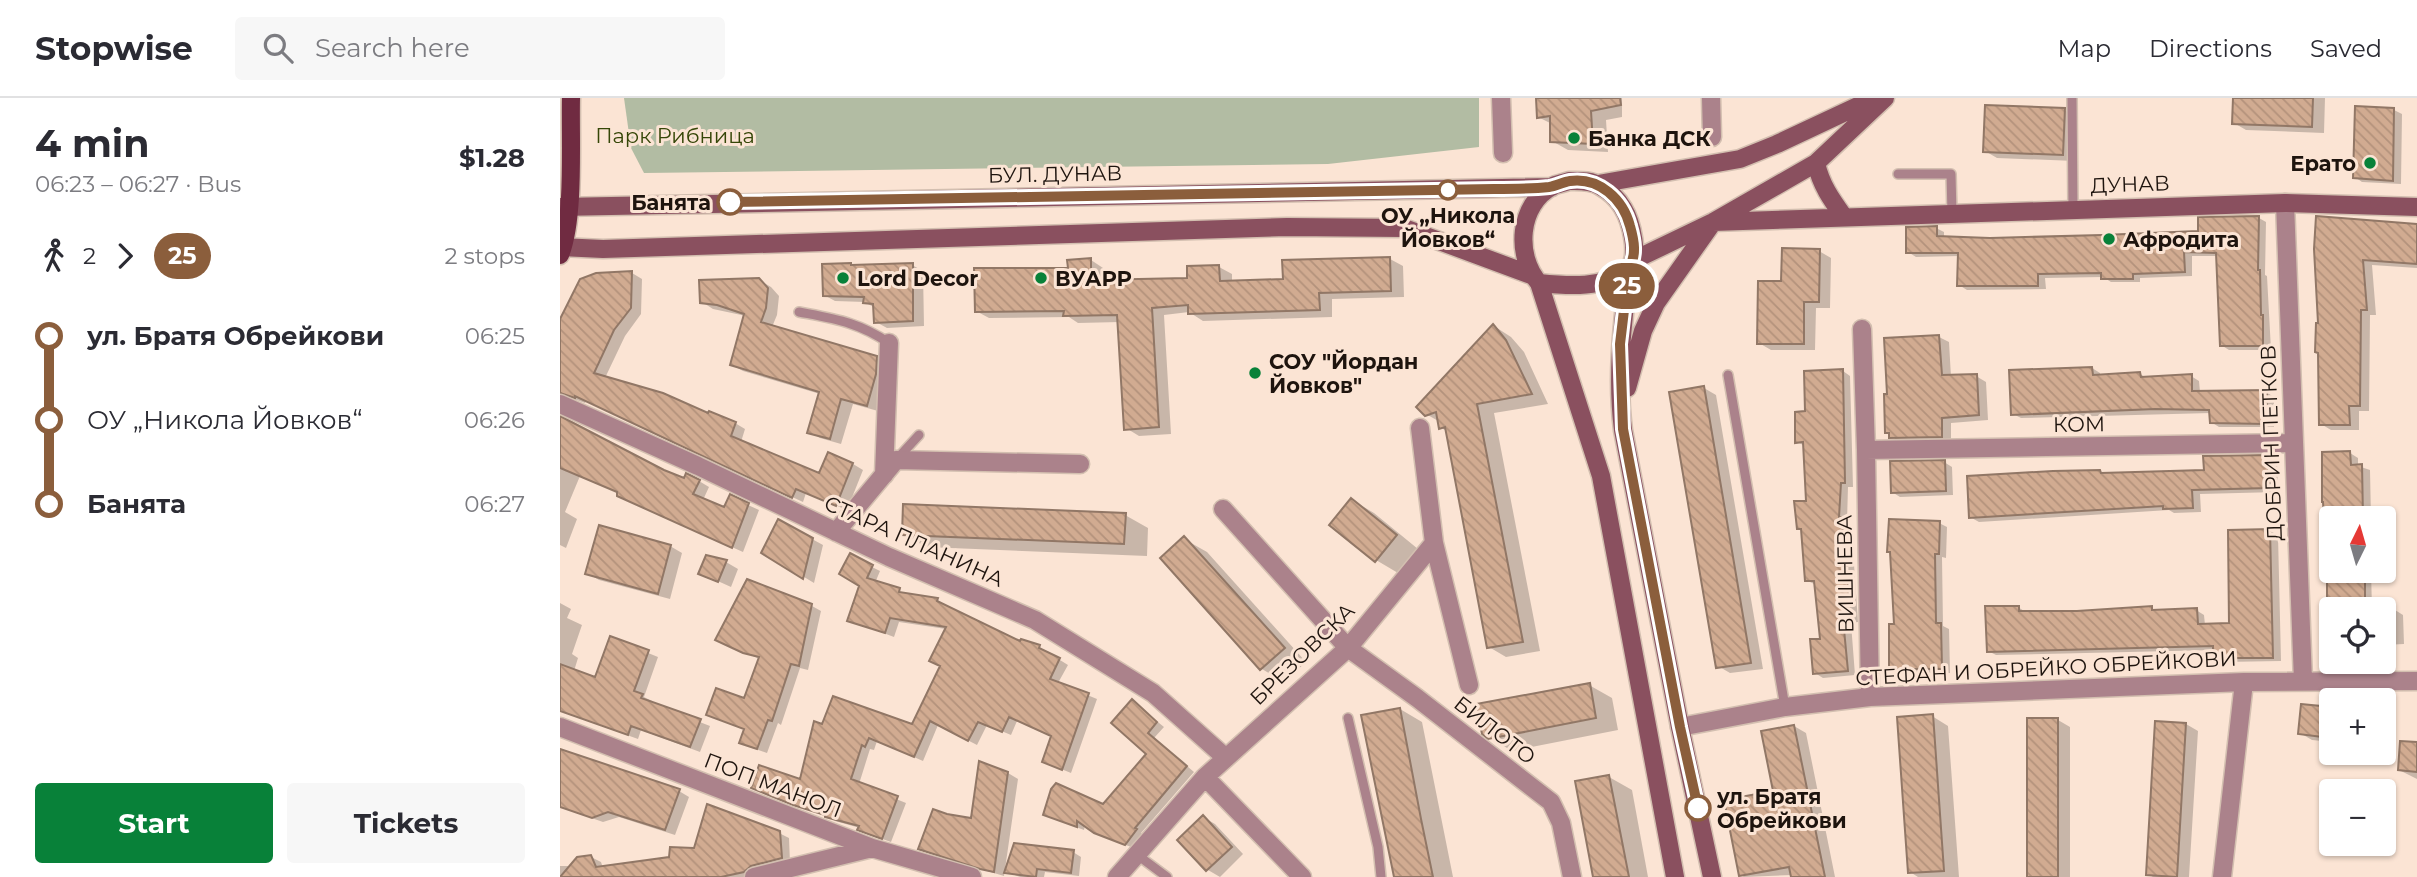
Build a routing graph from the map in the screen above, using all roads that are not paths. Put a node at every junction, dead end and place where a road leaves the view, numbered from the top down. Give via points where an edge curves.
1 (571, 98) edge
2 (1502, 98) edge
3 (1711, 98) edge
4 (1875, 98) edge
5 (1885, 98) edge
6 (2072, 98) edge
7 (1712, 137) dead end
8 (1503, 153) dead end
9 (1816, 163) junction
10 (1898, 174) dead end
11 (1598, 184) junction
12 (1552, 187) junction
13 (2285, 203) junction
14 (564, 207) edge
15 (2417, 207) edge
16 (2073, 209) junction
17 (1952, 214) junction
18 (1844, 217) junction
19 (1713, 222) junction
20 (561, 250) edge
21 (1632, 265) junction
22 (1536, 280) junction
23 (799, 312) dead end
24 (1862, 329) dead end
25 (889, 343) joint
26 (1728, 375) dead end
27 (560, 404) edge
28 (1621, 411) junction
29 (1420, 428) dead end
30 (919, 435) dead end
31 (2293, 443) junction
32 (1866, 450) junction
33 (896, 460) junction
34 (1080, 464) dead end
35 (884, 475) junction
36 (1223, 509) dead end
37 (835, 532) junction
38 (1434, 543) junction
39 (1348, 648) junction
40 (2303, 681) junction
41 (2417, 681) edge
42 (2245, 682) junction
43 (1469, 685) dead end
44 (1870, 697) junction
45 (1785, 706) junction
46 (1348, 718) dead end
47 (560, 727) edge
48 (1680, 727) junction
49 (1226, 758) junction
50 (1205, 777) junction
51 (872, 848) junction
52 (1136, 854) junction
53 (754, 877) edge
54 (972, 877) edge
55 (1117, 877) edge
56 (1167, 877) edge
57 (1302, 877) edge
58 (1381, 877) edge
59 (1572, 877) edge
60 (1675, 877) edge
61 (1712, 877) edge
62 (2222, 877) edge

1 - 14 main road
2 - 8 street
3 - 7 street
4 - 11 main road via 1740,159
5 - 9 main road
6 - 16 lane
9 - 18 main road via 1826,192
9 - 19 main road
10 - 17 lane via 1951,174
11 - 12 main road via 1569,181
11 - 21 main road via 1623,209 1634,241
12 - 14 main road, БУЛ. ДУНАВ
12 - 22 main road via 1531,208 1522,241
13 - 15 main road, ДУНАВ
13 - 16 main road, ДУНАВ
13 - 31 street, ДОБРИН ПЕТКОВ
14 - 20 main road
16 - 17 main road, ДУНАВ
17 - 18 main road, ДУНАВ
18 - 19 main road, ДУНАВ
19 - 21 main road
19 - 28 main road via 1656,303 1643,331
20 - 22 main road via 1382,227 1430,236
21 - 22 main road via 1600,283
21 - 28 main road via 1620,344
22 - 60 main road via 1601,475
23 - 25 lane via 849,321
24 - 32 street, ВИШНЕВА
25 - 35 street
26 - 45 lane
27 - 37 street, СТАРА ПЛАНИНА
28 - 48 main road
29 - 38 street
30 - 33 lane
31 - 32 street, КОМ
31 - 40 street, ДОБРИН ПЕТКОВ
32 - 44 street, ВИШНЕВА
33 - 34 street
33 - 35 street
35 - 37 street
36 - 39 street, БИЛОТО
37 - 49 street, СТАРА ПЛАНИНА via 1035,620 1153,692
38 - 39 street, БРЕЗОВСКА
38 - 43 street
39 - 49 street, БРЕЗОВСКА
39 - 59 street, БИЛОТО via 1550,802 1561,823
40 - 41 street, СТЕФАН И ОБРЕЙКО ОБРЕЙКОВИ
40 - 42 street, СТЕФАН И ОБРЕЙКО ОБРЕЙКОВИ
42 - 44 street, СТЕФАН И ОБРЕЙКО ОБРЕЙКОВИ
42 - 62 street
44 - 45 street, СТЕФАН И ОБРЕЙКО ОБРЕЙКОВИ
45 - 48 street, СТЕФАН И ОБРЕЙКО ОБРЕЙКОВИ
46 - 58 lane
47 - 51 street, ПОП МАНОЛ
48 - 61 main road
49 - 50 street, БРЕЗОВСКА
50 - 52 street, БРЕЗОВСКА
50 - 57 street
51 - 53 street
51 - 54 street, ПОП МАНОЛ
52 - 55 street, БРЕЗОВСКА
52 - 56 lane

